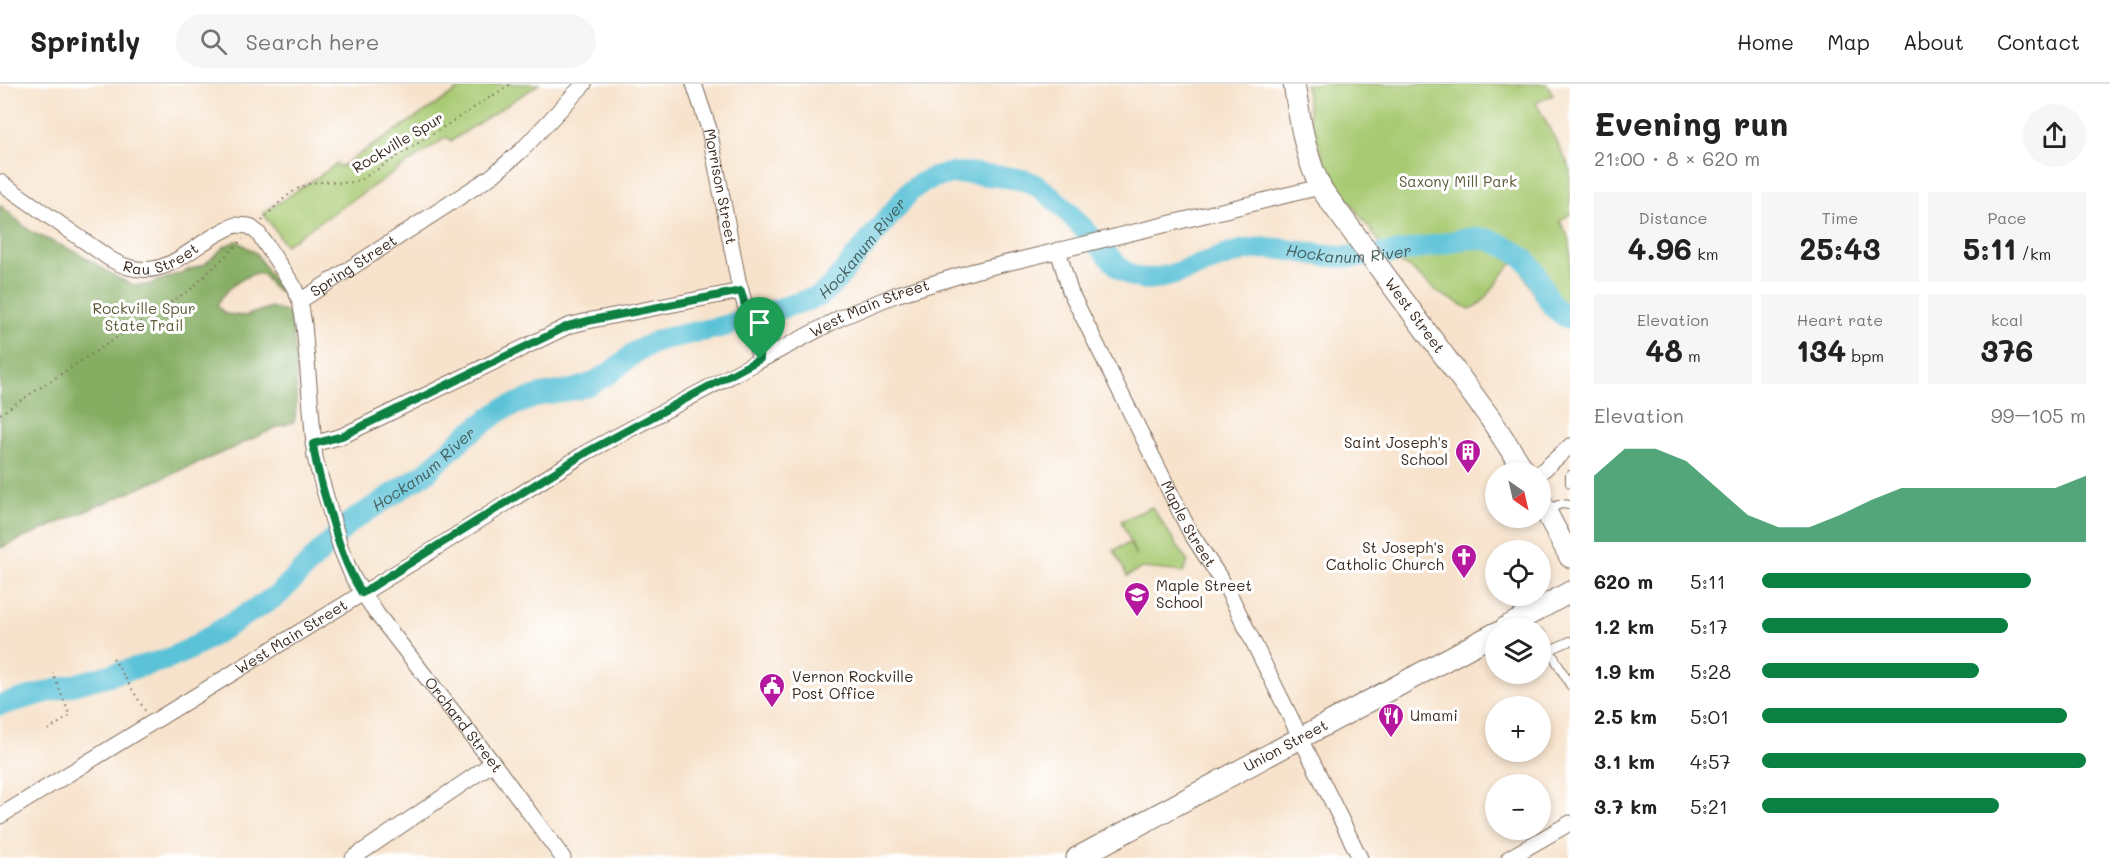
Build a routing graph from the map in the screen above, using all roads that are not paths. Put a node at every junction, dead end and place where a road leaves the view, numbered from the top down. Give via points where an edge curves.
1 (584, 84) edge
2 (694, 84) edge
3 (1294, 84) edge
4 (0, 182) edge
5 (1320, 187) junction
6 (1058, 250) junction
7 (743, 298) junction
8 (300, 301) junction
9 (760, 359) junction
10 (313, 444) junction
11 (1570, 446) edge
12 (1519, 462) edge
13 (1551, 463) edge
14 (1570, 474) edge
15 (1570, 483) edge
16 (1551, 505) edge
17 (1570, 505) edge
18 (1551, 520) edge
19 (1570, 557) edge
20 (1570, 592) edge
21 (362, 593) junction
22 (1543, 618) edge
23 (1485, 639) edge
24 (1570, 641) edge
25 (1551, 650) edge
26 (1551, 652) edge
27 (1570, 685) edge
28 (1300, 737) junction
29 (493, 763) junction
30 (0, 816) edge
31 (1570, 823) edge
32 (353, 858) edge
33 (563, 858) edge
34 (1077, 858) edge
35 (1360, 858) edge
36 (1509, 858) edge

1 - 8 street, Spring Street via 492,176
2 - 7 street, Morrison Street via 711,138
3 - 5 main road, West Street
4 - 8 street, Rau Street via 110,259 138,271 167,265 232,226 249,226 261,237
5 - 6 street, West Main Street
5 - 12 main road, West Street
6 - 9 street, West Main Street via 879,301
6 - 28 street, Maple Street via 1080,312 1190,532 1226,586
7 - 9 street, Morrison Street
7 - 10 street via 568,326 342,436
8 - 10 street, Spring Street
9 - 21 street, West Main Street via 587,452
10 - 21 street, Spring Street via 316,468 343,556
11 - 13 street
14 - 15 lane
16 - 17 lane
18 - 19 main road
20 - 22 main road
21 - 29 street, Orchard Street
21 - 30 street, West Main Street
23 - 28 main road, Union Street
24 - 25 lane
26 - 27 lane
28 - 34 main road, Union Street
28 - 35 street, Maple Street
29 - 32 street
29 - 33 street, Orchard Street
31 - 36 street

